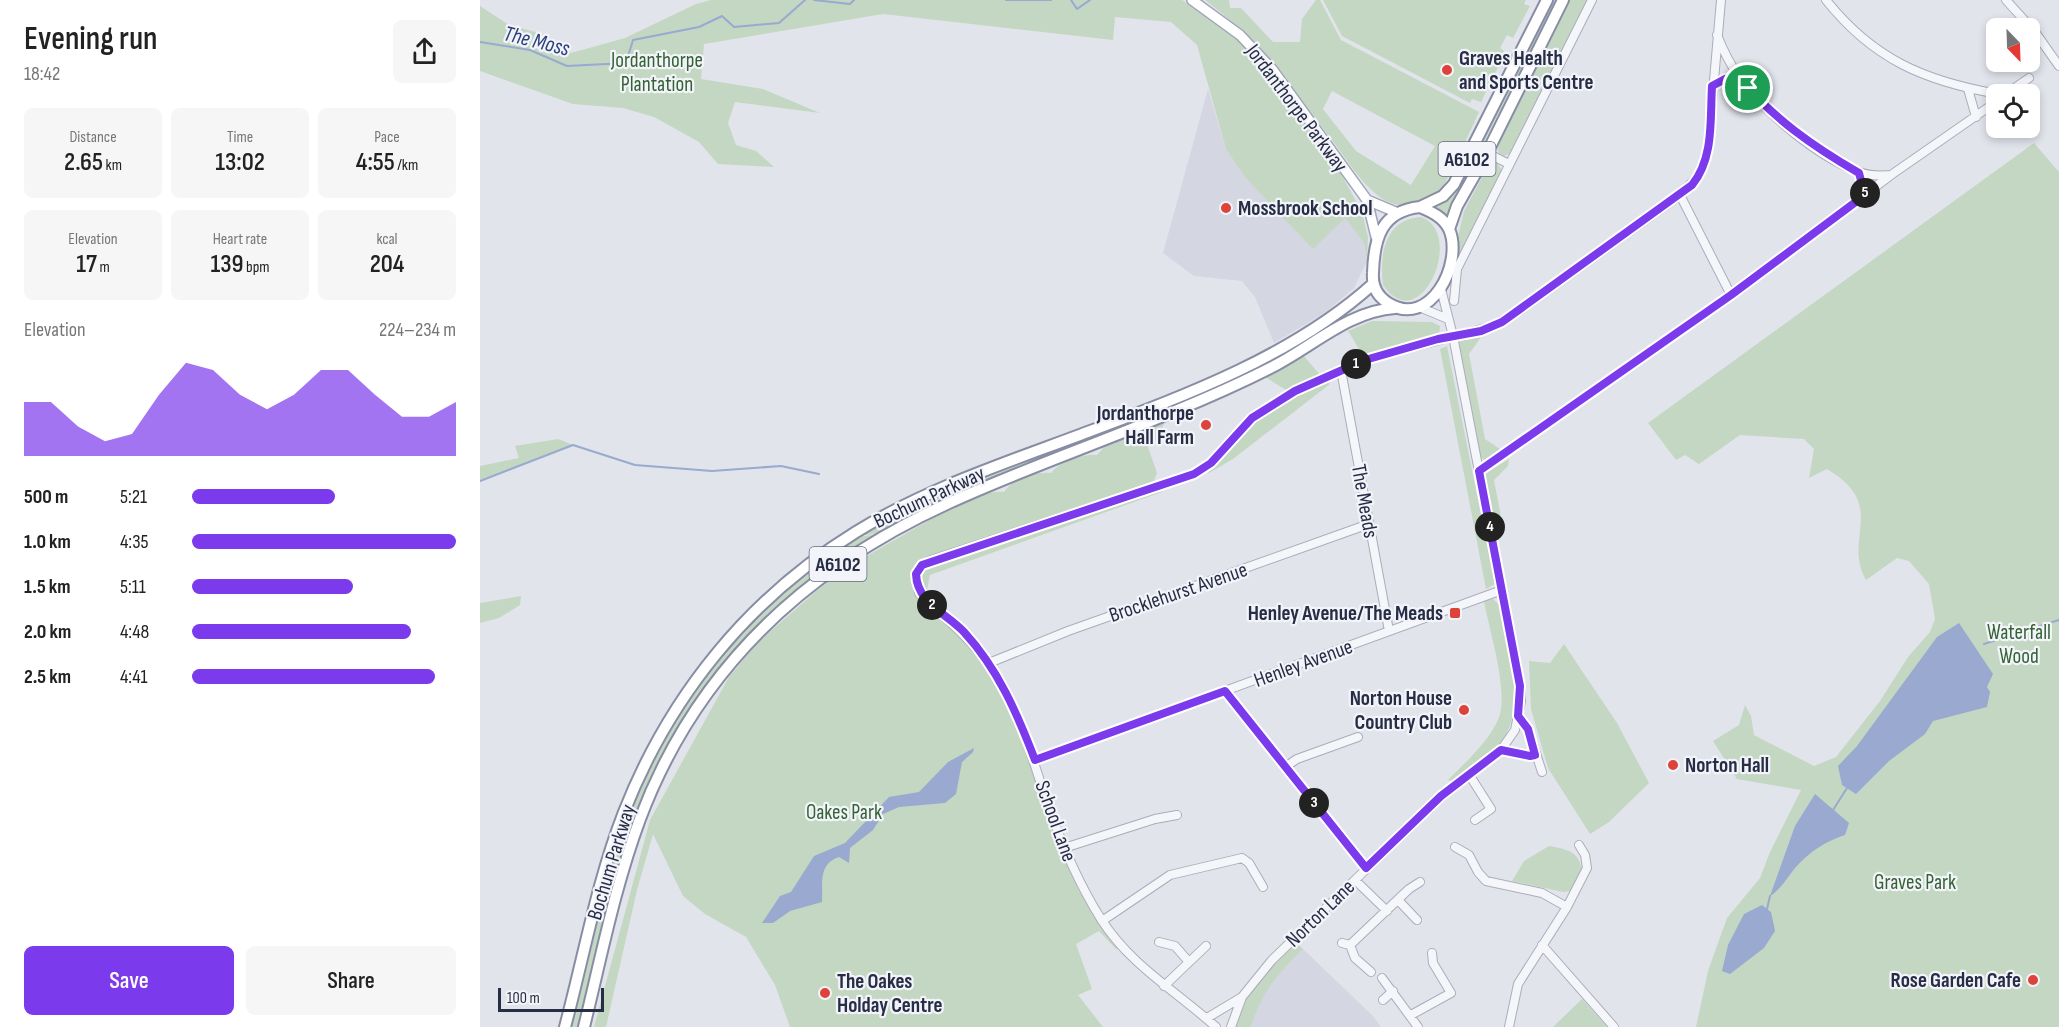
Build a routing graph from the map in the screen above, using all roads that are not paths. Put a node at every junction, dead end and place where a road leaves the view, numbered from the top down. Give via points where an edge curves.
1 (1192, 0) edge
2 (1547, 0) edge
3 (1563, 0) edge
4 (1592, 0) edge
5 (1721, 0) edge
6 (1826, 0) edge
7 (2006, 0) edge
8 (1717, 34) junction
9 (2059, 66) edge
10 (1739, 77) junction
11 (2029, 78) dead end
12 (2020, 84) edge
13 (1712, 86) junction
14 (1968, 89) junction
15 (1986, 92) edge
16 (1986, 110) edge
17 (1976, 117) junction
18 (1487, 153) junction
19 (1509, 164) junction
20 (1859, 173) junction
21 (1891, 175) junction
22 (1680, 195) junction
23 (1865, 195) junction
24 (1367, 200) junction
25 (1420, 207) junction
26 (1398, 213) junction
27 (1449, 229) junction
28 (1376, 237) junction
29 (1373, 284) junction
30 (1441, 289) junction
31 (1731, 295) junction
32 (1454, 301) dead end
33 (1419, 307) junction
34 (1395, 308) junction
35 (1448, 319) junction
36 (1453, 336) junction
37 (1341, 370) junction
38 (1479, 471) junction
39 (1369, 524) junction
40 (1502, 590) junction
41 (1389, 632) junction
42 (989, 663) junction
43 (1225, 691) junction
44 (1518, 716) junction
45 (1358, 737) dead end
46 (1501, 750) junction
47 (1535, 755) junction
48 (1035, 760) junction
49 (1284, 767) junction
50 (1542, 772) dead end
51 (1470, 776) junction
52 (1177, 815) dead end
53 (1475, 820) dead end
54 (1579, 845) dead end
55 (1455, 847) dead end
56 (1064, 849) junction
57 (1366, 868) junction
58 (1355, 880) junction
59 (1420, 882) dead end
60 (1263, 887) dead end
61 (1398, 900) junction
62 (1567, 907) junction
63 (1387, 911) junction
64 (1417, 920) dead end
65 (1102, 921) junction
66 (1159, 942) dead end
67 (1542, 945) junction
68 (1206, 946) dead end
69 (1432, 953) dead end
70 (1189, 962) junction
71 (1371, 972) dead end
72 (1382, 978) dead end
73 (1164, 986) junction
74 (1393, 991) junction
75 (1242, 997) junction
76 (1383, 1000) dead end
77 (1412, 1015) junction
78 (1207, 1018) junction
79 (565, 1027) edge
80 (584, 1027) edge
81 (1216, 1027) edge
82 (1232, 1027) edge
83 (1418, 1027) edge
84 (1509, 1027) edge
85 (1614, 1027) edge

1 - 24 main road, Jordanthorpe Parkway via 1226,22 1257,51
2 - 25 highway, A6102 via 1454,184 1443,196
3 - 18 highway, A6102
4 - 19 street
5 - 8 street
6 - 14 street via 1850,28 1886,57 1929,78
7 - 9 street
8 - 10 street
8 - 13 street
10 - 13 street
10 - 20 street via 1783,122 1822,152
11 - 12 street
13 - 22 street via 1705,164 1696,180
14 - 15 street
14 - 17 street
16 - 17 street
17 - 21 street
18 - 19 street
18 - 27 highway, A6102 via 1457,206
19 - 32 street via 1457,269
20 - 21 street
20 - 23 street
21 - 23 street
22 - 31 street
22 - 36 street via 1502,322
23 - 31 street
24 - 26 main road
24 - 28 main road, Jordanthorpe Parkway
25 - 26 highway
25 - 27 highway via 1434,213
26 - 28 highway
27 - 30 highway via 1451,250
28 - 29 highway
29 - 34 highway via 1382,299
29 - 79 highway, Bochum Parkway / A6102 via 1345,309 1260,359 1104,426 943,488 868,525 819,556 772,594 707,663 647,758 613,847
30 - 33 highway
30 - 35 street, Norton Lane
31 - 38 street
33 - 34 highway
33 - 35 street
34 - 80 highway, Bochum Parkway / A6102 via 1380,309 1353,320 1224,390 948,503 840,562 756,632 698,704 660,773 625,867
35 - 36 street, Norton Lane
36 - 37 street
36 - 38 street, Norton Lane
37 - 39 street, The Meads
37 - 42 street, School Lane via 1261,411 1203,471 922,565 916,574 920,593 963,631
38 - 40 street, Norton Lane
39 - 41 street, The Meads
39 - 42 street, Brocklehurst Avenue
40 - 41 street, Henley Avenue
40 - 44 street, Norton Lane via 1520,686
41 - 43 street, Henley Avenue
42 - 48 street, School Lane via 1009,697
43 - 48 street, Henley Avenue
43 - 49 street
44 - 46 street, Norton Lane via 1515,730
44 - 47 street via 1528,729
45 - 49 street
46 - 47 street
46 - 51 street, Norton Lane
47 - 50 street
48 - 56 street, School Lane
49 - 57 street
51 - 53 street via 1491,809
51 - 57 street, Norton Lane via 1441,796
52 - 56 street
54 - 62 street via 1586,855 1587,868
55 - 62 street via 1469,855 1486,881 1542,893
56 - 65 street, School Lane
57 - 58 street, Norton Lane
58 - 63 street
58 - 75 street, Norton Lane via 1272,960
59 - 61 street
60 - 65 street via 1249,862 1242,858 1170,875
61 - 63 street
61 - 64 street
62 - 67 street
63 - 71 street via 1346,944 1354,958
65 - 73 street, School Lane via 1132,958
66 - 70 street via 1175,946
67 - 84 street via 1518,984
67 - 85 street
68 - 70 street
69 - 77 street via 1433,963 1451,993
70 - 73 street
72 - 74 street
73 - 78 street, School Lane
74 - 76 street
74 - 77 street
75 - 78 street
75 - 82 street, Norton Lane
77 - 83 street
78 - 81 street, School Lane

